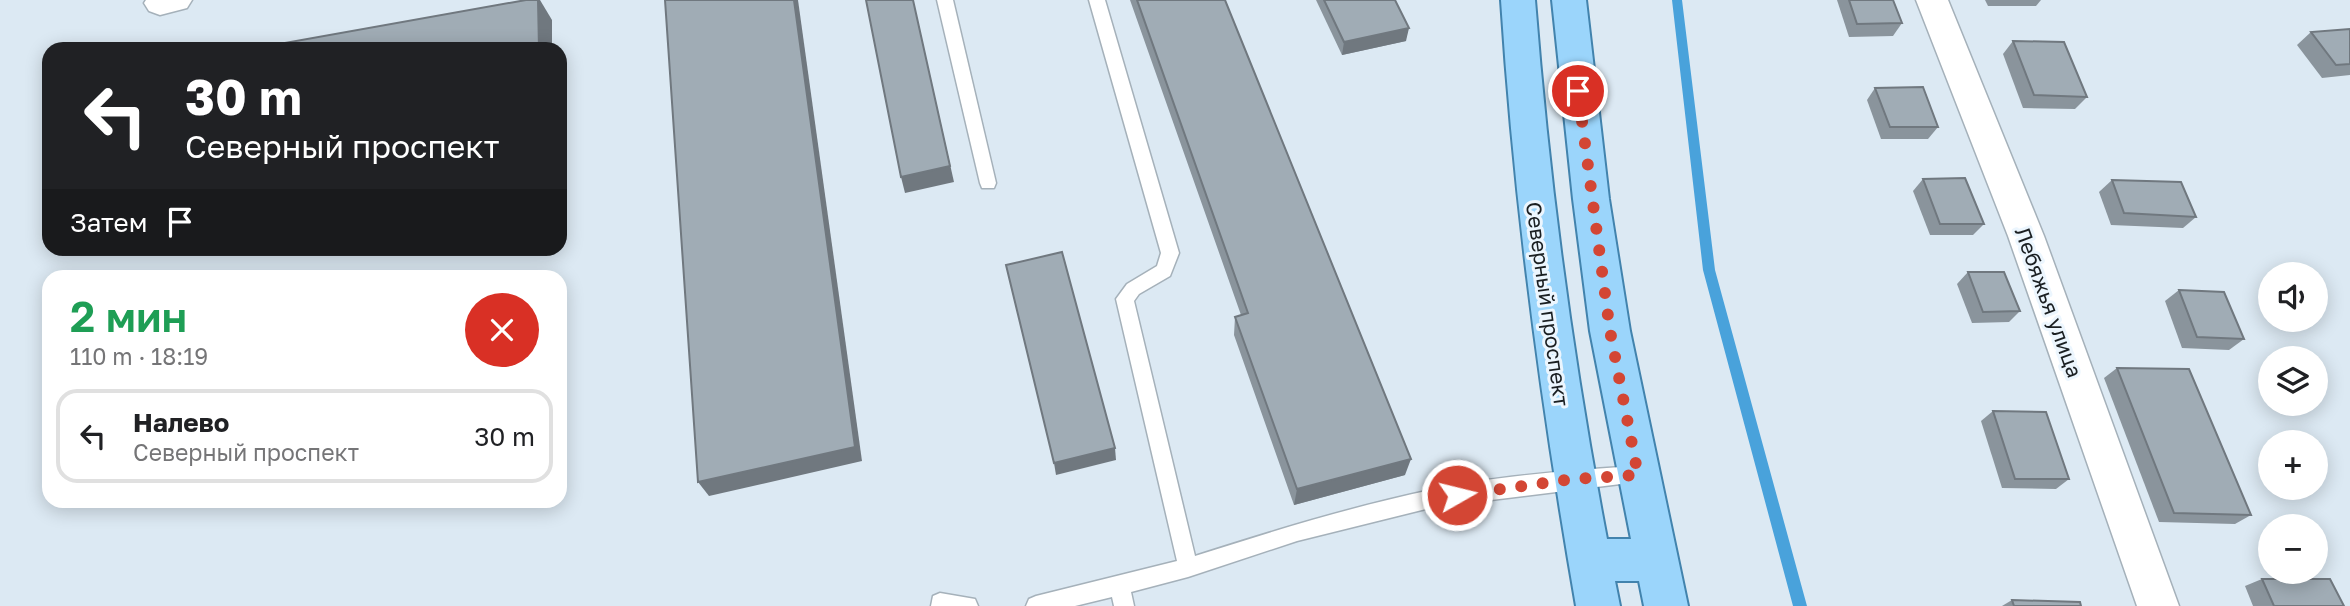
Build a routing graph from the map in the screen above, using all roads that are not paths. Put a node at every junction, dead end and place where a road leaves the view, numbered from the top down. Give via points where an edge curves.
1 (945, 0) edge
2 (1097, 0) edge
3 (1518, 0) edge
4 (1569, 0) edge
5 (1932, 0) edge
6 (988, 183) dead end
7 (1638, 475) junction
8 (1574, 479) junction
9 (1590, 560) junction
10 (1656, 561) junction
11 (1188, 568) junction
12 (1119, 585) junction
13 (940, 603) dead end
14 (968, 606) edge
15 (1036, 606) edge
16 (1124, 606) edge
17 (1598, 606) edge
18 (1666, 606) edge
19 (2158, 606) edge

1 - 6 lane
2 - 11 lane via 1170,253 1164,271 1125,299
3 - 8 main road, Северный проспект via 1534,196
4 - 7 main road via 1610,331
5 - 19 street, Лебяжья улица via 2026,236
7 - 8 lane
7 - 10 main road
8 - 9 main road, Северный проспект
8 - 11 lane via 1434,498 1297,532
9 - 10 main road
9 - 17 main road, Северный проспект
10 - 18 main road
11 - 12 lane
12 - 15 lane
12 - 16 lane
13 - 14 lane

